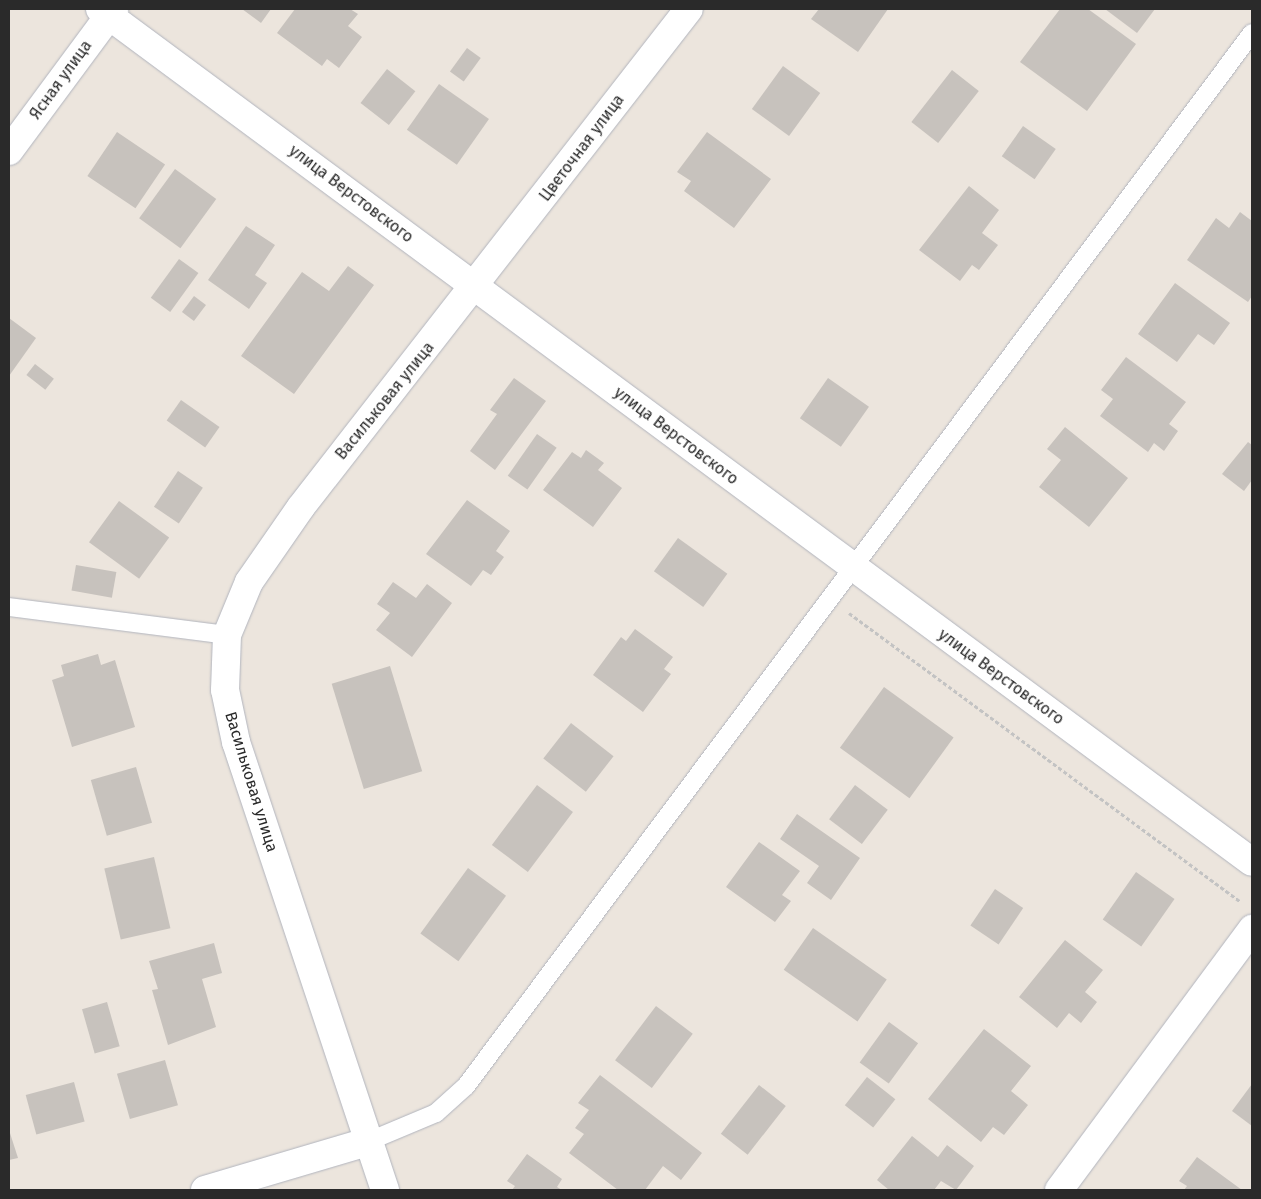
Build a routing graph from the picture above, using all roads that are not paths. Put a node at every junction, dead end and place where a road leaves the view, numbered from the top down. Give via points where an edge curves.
1 (689, 9) edge
2 (107, 11) edge
3 (1252, 33) edge
4 (9, 151) edge
5 (475, 288) junction
6 (850, 566) junction
7 (9, 607) edge
8 (227, 635) junction
9 (1252, 862) edge
10 (1248, 917) edge
11 (368, 1142) junction
12 (205, 1190) edge
13 (385, 1190) edge
14 (1059, 1190) edge

1 - 5 street, Цветочная улица
2 - 4 street, Ясная улица
2 - 5 street, улица Верстовского
3 - 6 lane
5 - 6 street, улица Верстовского
5 - 8 street, Васильковая улица via 301,507 249,582
6 - 9 street, улица Верстовского
6 - 11 lane via 466,1086 436,1113
7 - 8 lane
8 - 11 street, Васильковая улица via 225,690 236,742
10 - 14 street
11 - 12 street
11 - 13 street, Васильковая улица

